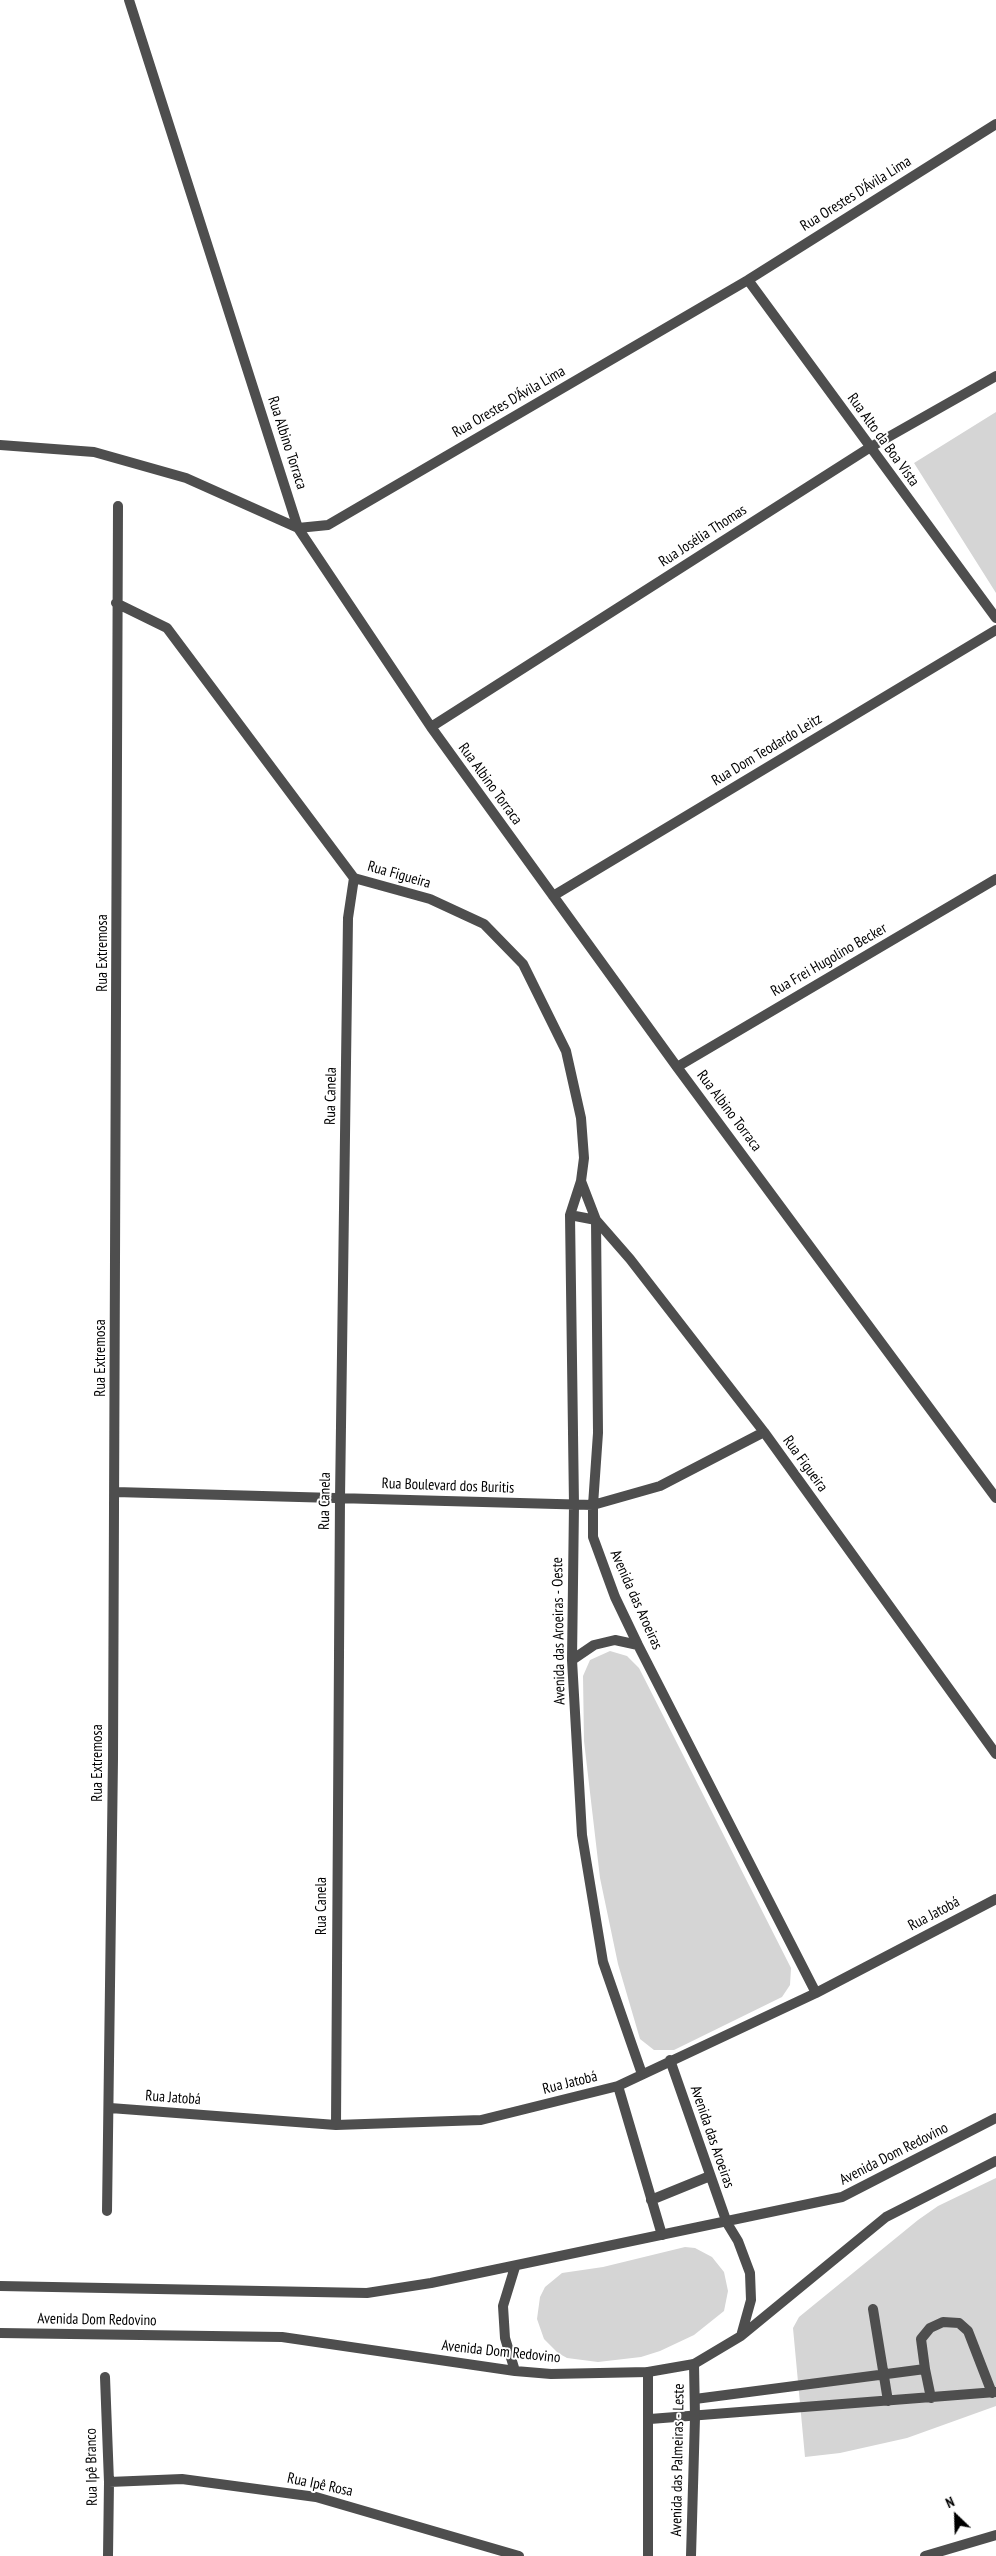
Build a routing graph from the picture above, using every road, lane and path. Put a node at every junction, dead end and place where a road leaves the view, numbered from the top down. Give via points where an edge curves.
1 (129, 0) edge
2 (996, 124) edge
3 (748, 280) junction
4 (996, 376) edge
5 (0, 444) edge
6 (869, 448) junction
7 (118, 506) dead end
8 (298, 528) junction
9 (116, 603) junction
10 (996, 618) edge
11 (996, 630) edge
12 (431, 727) junction
13 (354, 878) junction
14 (996, 879) edge
15 (553, 896) junction
16 (677, 1067) junction
17 (581, 1181) junction
18 (570, 1215) junction
19 (596, 1220) junction
20 (764, 1432) junction
21 (115, 1492) junction
22 (340, 1498) junction
23 (996, 1498) edge
24 (574, 1505) junction
25 (593, 1505) junction
26 (638, 1645) junction
27 (572, 1660) junction
28 (996, 1754) edge
29 (996, 1899) edge
30 (816, 1993) junction
31 (670, 2060) junction
32 (642, 2074) junction
33 (618, 2086) junction
34 (110, 2108) junction
35 (996, 2118) edge
36 (336, 2125) junction
37 (996, 2161) edge
38 (710, 2176) junction
39 (651, 2200) junction
40 (106, 2211) dead end
41 (727, 2223) junction
42 (662, 2235) junction
43 (516, 2267) junction
44 (0, 2286) edge
45 (873, 2308) dead end
46 (0, 2333) edge
47 (741, 2336) junction
48 (694, 2364) junction
49 (924, 2369) junction
50 (515, 2371) junction
51 (648, 2372) junction
52 (883, 2374) junction
53 (105, 2377) dead end
54 (994, 2392) edge
55 (931, 2398) junction
56 (694, 2399) junction
57 (888, 2401) junction
58 (695, 2417) junction
59 (650, 2419) junction
60 (109, 2482) junction
61 (996, 2535) edge
62 (108, 2556) edge
63 (519, 2556) edge
64 (648, 2556) edge
65 (691, 2556) edge
66 (925, 2556) edge

1 - 8 street, Rua Albino Torraca
2 - 3 street, Rua Orestes D'Ávila Lima
3 - 6 street, Rua Alto da Boa Vista
3 - 8 street, Rua Orestes D'Ávila Lima via 328,525
4 - 6 street, Rua Josélia Thomas
5 - 8 street, Rua Orestes D'Ávila Lima via 94,452 186,478
6 - 10 street, Rua Alto da Boa Vista
6 - 12 street, Rua Josélia Thomas
7 - 9 street, Rua Extremosa
8 - 12 street, Rua Albino Torraca
9 - 13 street, Rua Figueira via 167,628
9 - 21 street, Rua Extremosa
11 - 15 street, Rua Dom Teodardo Leitz
12 - 15 street, Rua Albino Torraca
13 - 17 street, Rua Figueira via 430,900 484,924 523,964 566,1051 581,1118 584,1158
13 - 22 street, Rua Canela via 348,918
14 - 16 street, Rua Frei Hugolino Becker
15 - 16 street, Rua Albino Torraca
16 - 23 street, Rua Albino Torraca
17 - 18 street, Avenida das Aroeiras - Oeste
17 - 19 street, Avenida das Aroeiras
18 - 19 street
18 - 24 street, Avenida das Aroeiras - Oeste
19 - 20 street, Rua Figueira
19 - 25 street, Avenida das Aroeiras via 598,1433
20 - 25 street, Rua Boulevard dos Buritis via 660,1486
20 - 28 street, Rua Figueira
21 - 22 street, Rua Boulevard dos Buritis
21 - 34 street, Rua Extremosa
22 - 24 street, Rua Boulevard dos Buritis
22 - 36 street, Rua Canela
24 - 25 street, Rua Boulevard dos Buritis
24 - 27 street, Avenida das Aroeiras - Oeste
25 - 26 street, Avenida das Aroeiras via 593,1536 615,1597
26 - 27 street via 615,1640 594,1645
26 - 30 street, Avenida das Aroeiras
27 - 32 street, Avenida das Aroeiras - Oeste via 582,1835 603,1962
29 - 30 street, Rua Jatobá
30 - 31 street, Rua Jatobá
31 - 32 street, Rua Jatobá
31 - 38 street, Avenida das Aroeiras
32 - 33 street, Rua Jatobá
33 - 36 street, Rua Jatobá via 481,2120
33 - 39 street
34 - 36 street, Rua Jatobá
34 - 40 street, Rua Extremosa
35 - 41 street, Avenida Dom Redovino via 842,2197
37 - 47 street, Avenida Dom Redovino via 886,2217
38 - 39 street
38 - 41 street, Avenida das Aroeiras
39 - 42 street
41 - 42 street, Avenida Dom Redovino
41 - 47 street, Avenida das Aroeiras via 750,2273 751,2300
42 - 43 street, Avenida Dom Redovino
43 - 44 street, Avenida Dom Redovino via 367,2293
43 - 50 street via 503,2306 505,2338
45 - 52 street
46 - 50 street, Avenida Dom Redovino via 282,2337
47 - 48 street, Avenida Dom Redovino
48 - 51 street, Avenida Dom Redovino
48 - 56 street, Avenida das Palmeiras - Leste
49 - 52 street
49 - 54 street via 922,2339 930,2328 942,2322 959,2322 968,2331
49 - 55 street
50 - 51 street, Avenida Dom Redovino via 551,2374
51 - 59 street, Avenida das Palmeiras - Leste
52 - 56 street
52 - 57 street
53 - 60 street, Rua Ipê Branco
54 - 55 street
55 - 57 street
56 - 58 street, Avenida das Palmeiras - Leste
57 - 58 street
58 - 59 street
58 - 65 street, Avenida das Palmeiras - Leste
59 - 64 street, Avenida das Palmeiras - Leste
60 - 62 street, Rua Ipê Branco
60 - 63 street, Rua Ipê Rosa via 182,2479 316,2497
61 - 66 street

